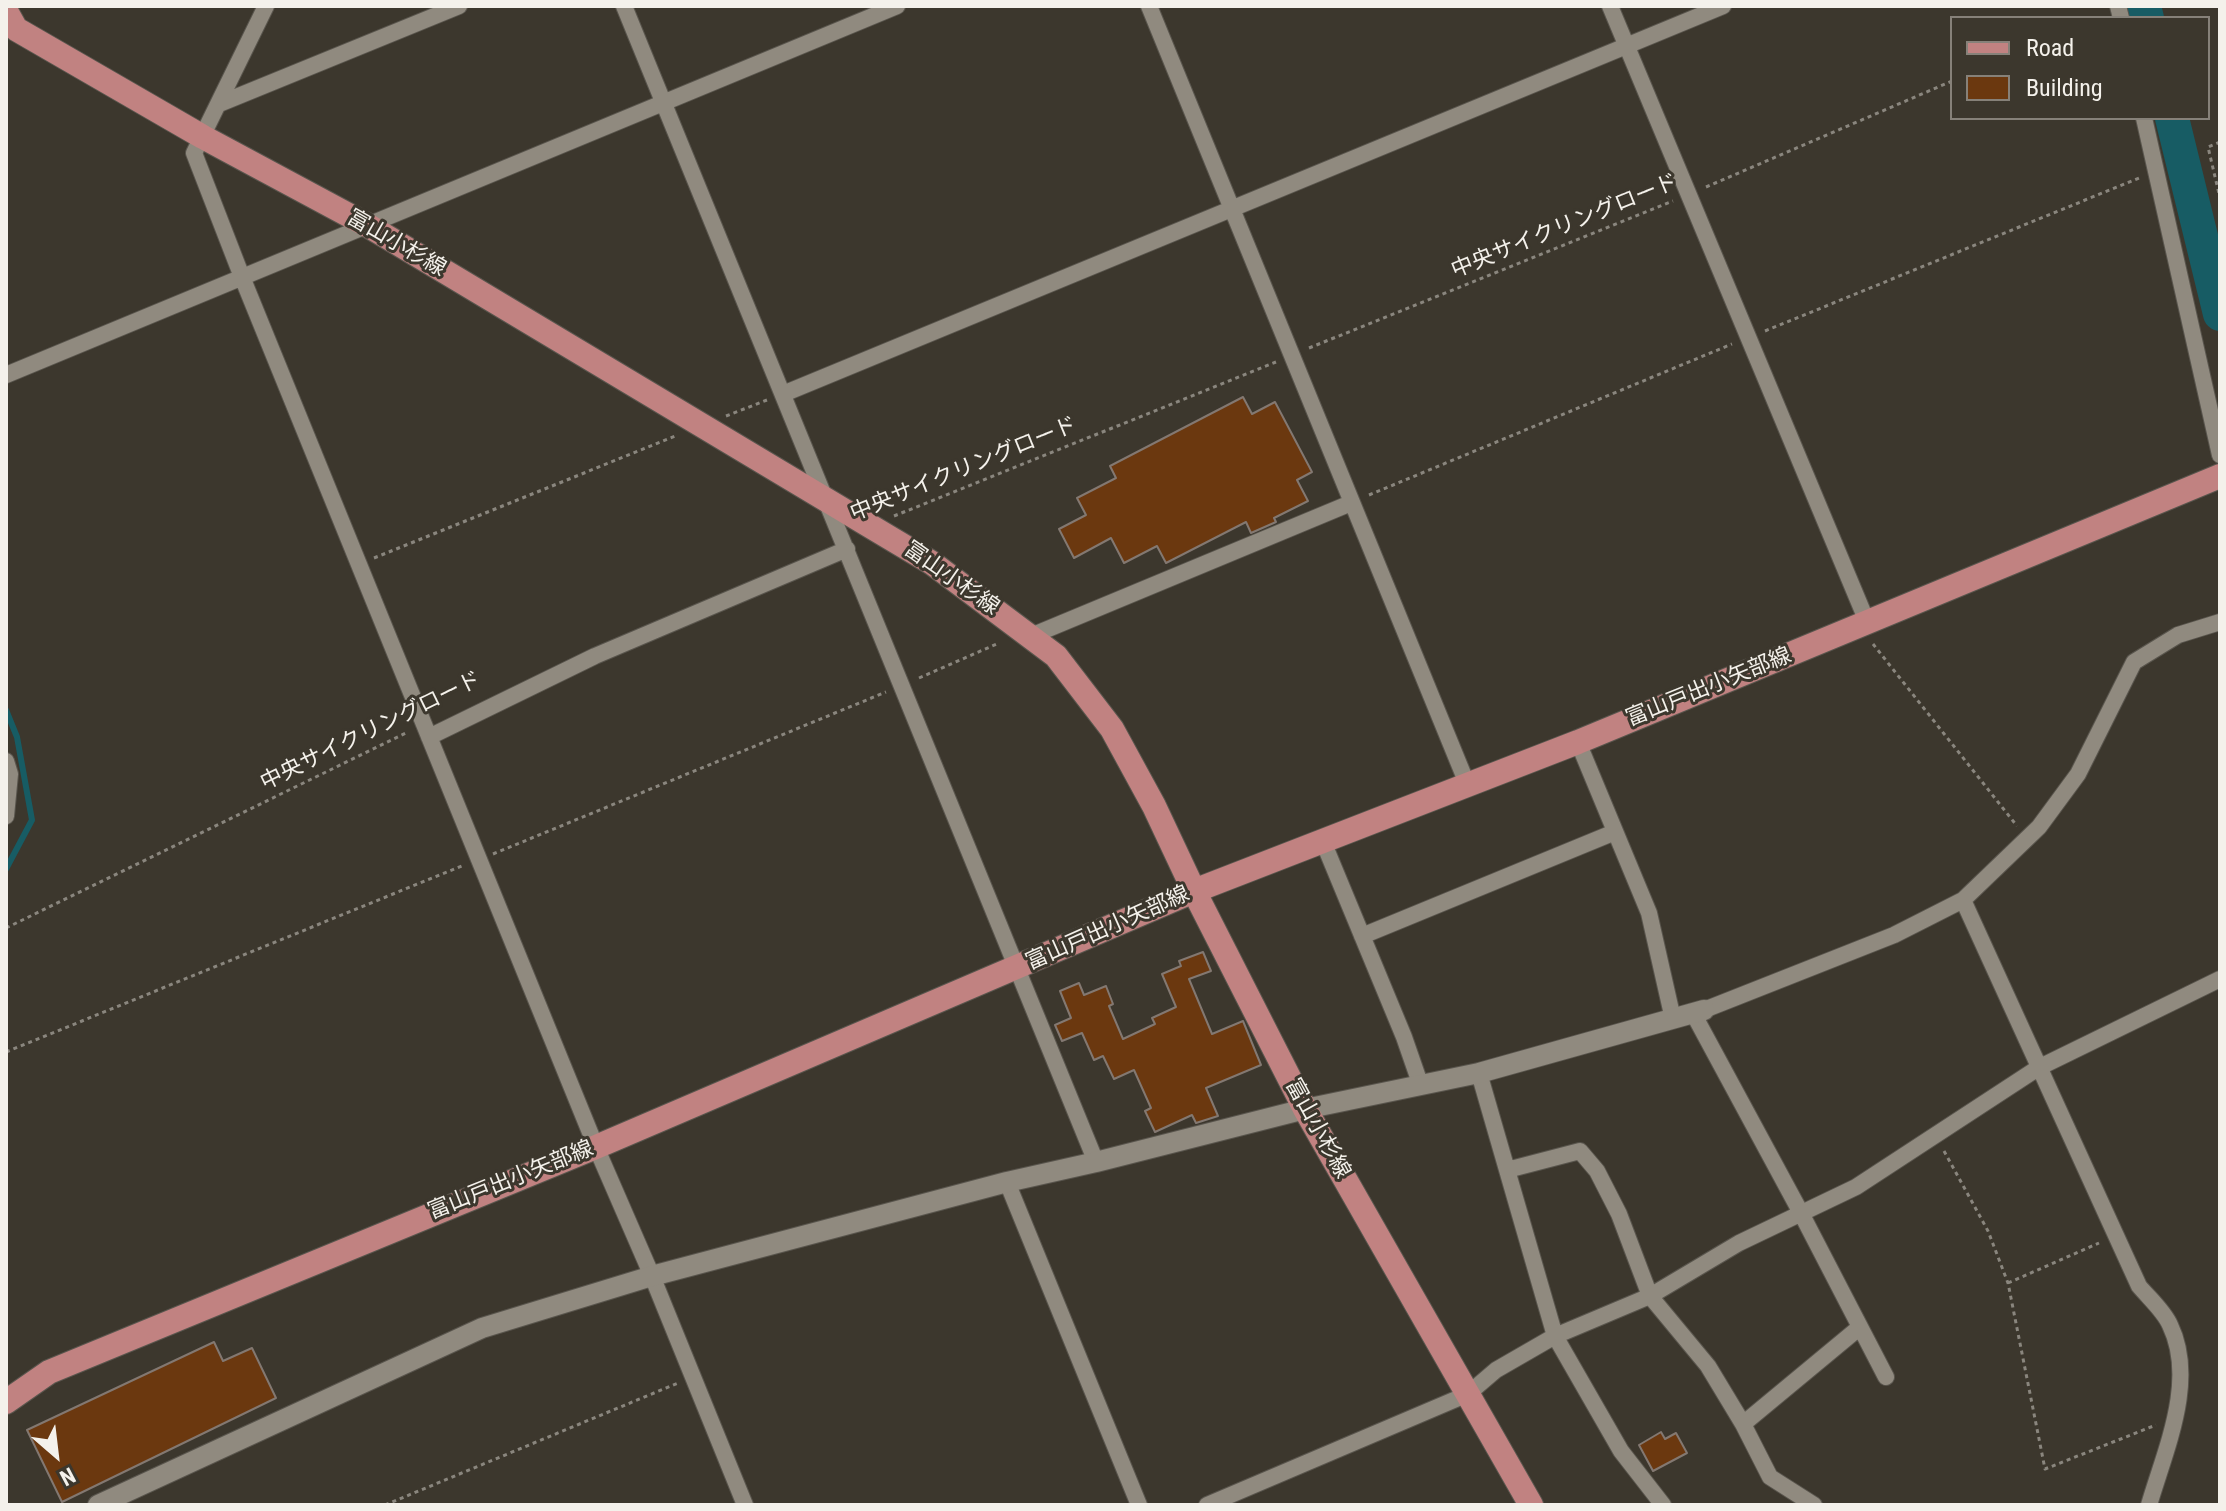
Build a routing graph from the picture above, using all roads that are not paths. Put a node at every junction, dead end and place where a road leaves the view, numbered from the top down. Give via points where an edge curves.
1 (266, 6) edge
2 (459, 6) edge
3 (624, 6) edge
4 (897, 6) edge
5 (1149, 6) edge
6 (1610, 6) edge
7 (1723, 6) edge
8 (6, 11) edge
9 (1626, 45) junction
10 (664, 102) junction
11 (219, 104) junction
12 (2144, 120) edge
13 (203, 137) junction
14 (1231, 208) junction
15 (367, 225) junction
16 (242, 277) junction
17 (6, 375) edge
18 (783, 394) junction
19 (2220, 455) edge
20 (2220, 476) edge
21 (828, 500) junction
22 (1351, 503) junction
23 (847, 549) junction
24 (2220, 622) edge
25 (1864, 625) junction
26 (1028, 634) junction
27 (426, 730) junction
28 (1578, 742) junction
29 (6, 761) edge
30 (1468, 786) junction
31 (6, 816) edge
32 (1615, 832) junction
33 (1322, 839) junction
34 (1194, 891) junction
35 (1963, 900) junction
36 (1362, 936) junction
37 (1017, 968) junction
38 (2220, 979) edge
39 (1699, 1012) junction
40 (1673, 1019) junction
41 (2038, 1068) junction
42 (1479, 1073) junction
43 (1421, 1086) junction
44 (1305, 1109) junction
45 (596, 1147) junction
46 (1096, 1162) junction
47 (1507, 1170) junction
48 (1007, 1182) junction
49 (1801, 1213) junction
50 (652, 1276) junction
51 (1650, 1296) junction
52 (1860, 1327) junction
53 (1555, 1336) junction
54 (1886, 1377) dead end
55 (1468, 1394) junction
56 (6, 1402) edge
57 (1743, 1424) junction
58 (98, 1505) edge
59 (745, 1505) edge
60 (1139, 1505) edge
61 (1207, 1505) edge
62 (1531, 1505) edge
63 (1663, 1505) edge
64 (1814, 1505) edge
65 (2149, 1505) edge

1 - 11 street
2 - 11 street
3 - 10 street
4 - 10 street
5 - 14 street
6 - 9 street
7 - 9 street
8 - 13 main road, 富山小杉線 via 16,29
9 - 14 street
9 - 25 street
10 - 15 street
10 - 18 street
11 - 13 street
12 - 19 street
13 - 15 main road, 富山小杉線
13 - 16 street via 194,153
14 - 18 street
14 - 22 street
15 - 16 street
15 - 21 main road, 富山小杉線
16 - 17 street
16 - 27 street
18 - 21 street
20 - 25 main road, 富山戸出小矢部線
21 - 23 street
21 - 26 main road, 富山小杉線 via 932,563
22 - 26 street
22 - 30 street
23 - 27 street
23 - 37 street
24 - 35 street via 2178,635 2134,662 2078,774 2039,827
25 - 28 main road, 富山戸出小矢部線
26 - 34 main road, 富山小杉線 via 1056,656 1112,729
27 - 45 street
28 - 30 main road, 富山戸出小矢部線
28 - 32 street
29 - 31 street
30 - 33 main road, 富山戸出小矢部線
32 - 36 street
32 - 40 street via 1649,913
33 - 34 main road, 富山戸出小矢部線
33 - 36 street
34 - 37 main road, 富山戸出小矢部線
34 - 44 main road, 富山小杉線
35 - 39 street via 1894,935
35 - 41 street
36 - 43 street
37 - 45 main road, 富山戸出小矢部線
37 - 46 street
38 - 41 street
39 - 40 street
39 - 49 street
40 - 42 street
41 - 49 street via 1856,1187
41 - 65 street via 2139,1286 2170,1324 2180,1362 2177,1407
42 - 43 street
42 - 47 street
43 - 44 street
44 - 46 street
44 - 55 main road, 富山小杉線
45 - 50 street
45 - 56 main road, 富山戸出小矢部線 via 49,1372
46 - 48 street
47 - 51 street via 1580,1151 1619,1214
47 - 53 street
48 - 50 street
48 - 60 street
49 - 51 street
49 - 52 street
50 - 58 street via 482,1328
50 - 59 street
51 - 53 street
51 - 57 street via 1708,1366
52 - 54 street
52 - 57 street
53 - 55 street via 1496,1370
53 - 63 street via 1621,1451
55 - 61 street
55 - 62 main road, 富山小杉線
57 - 64 street via 1770,1477

